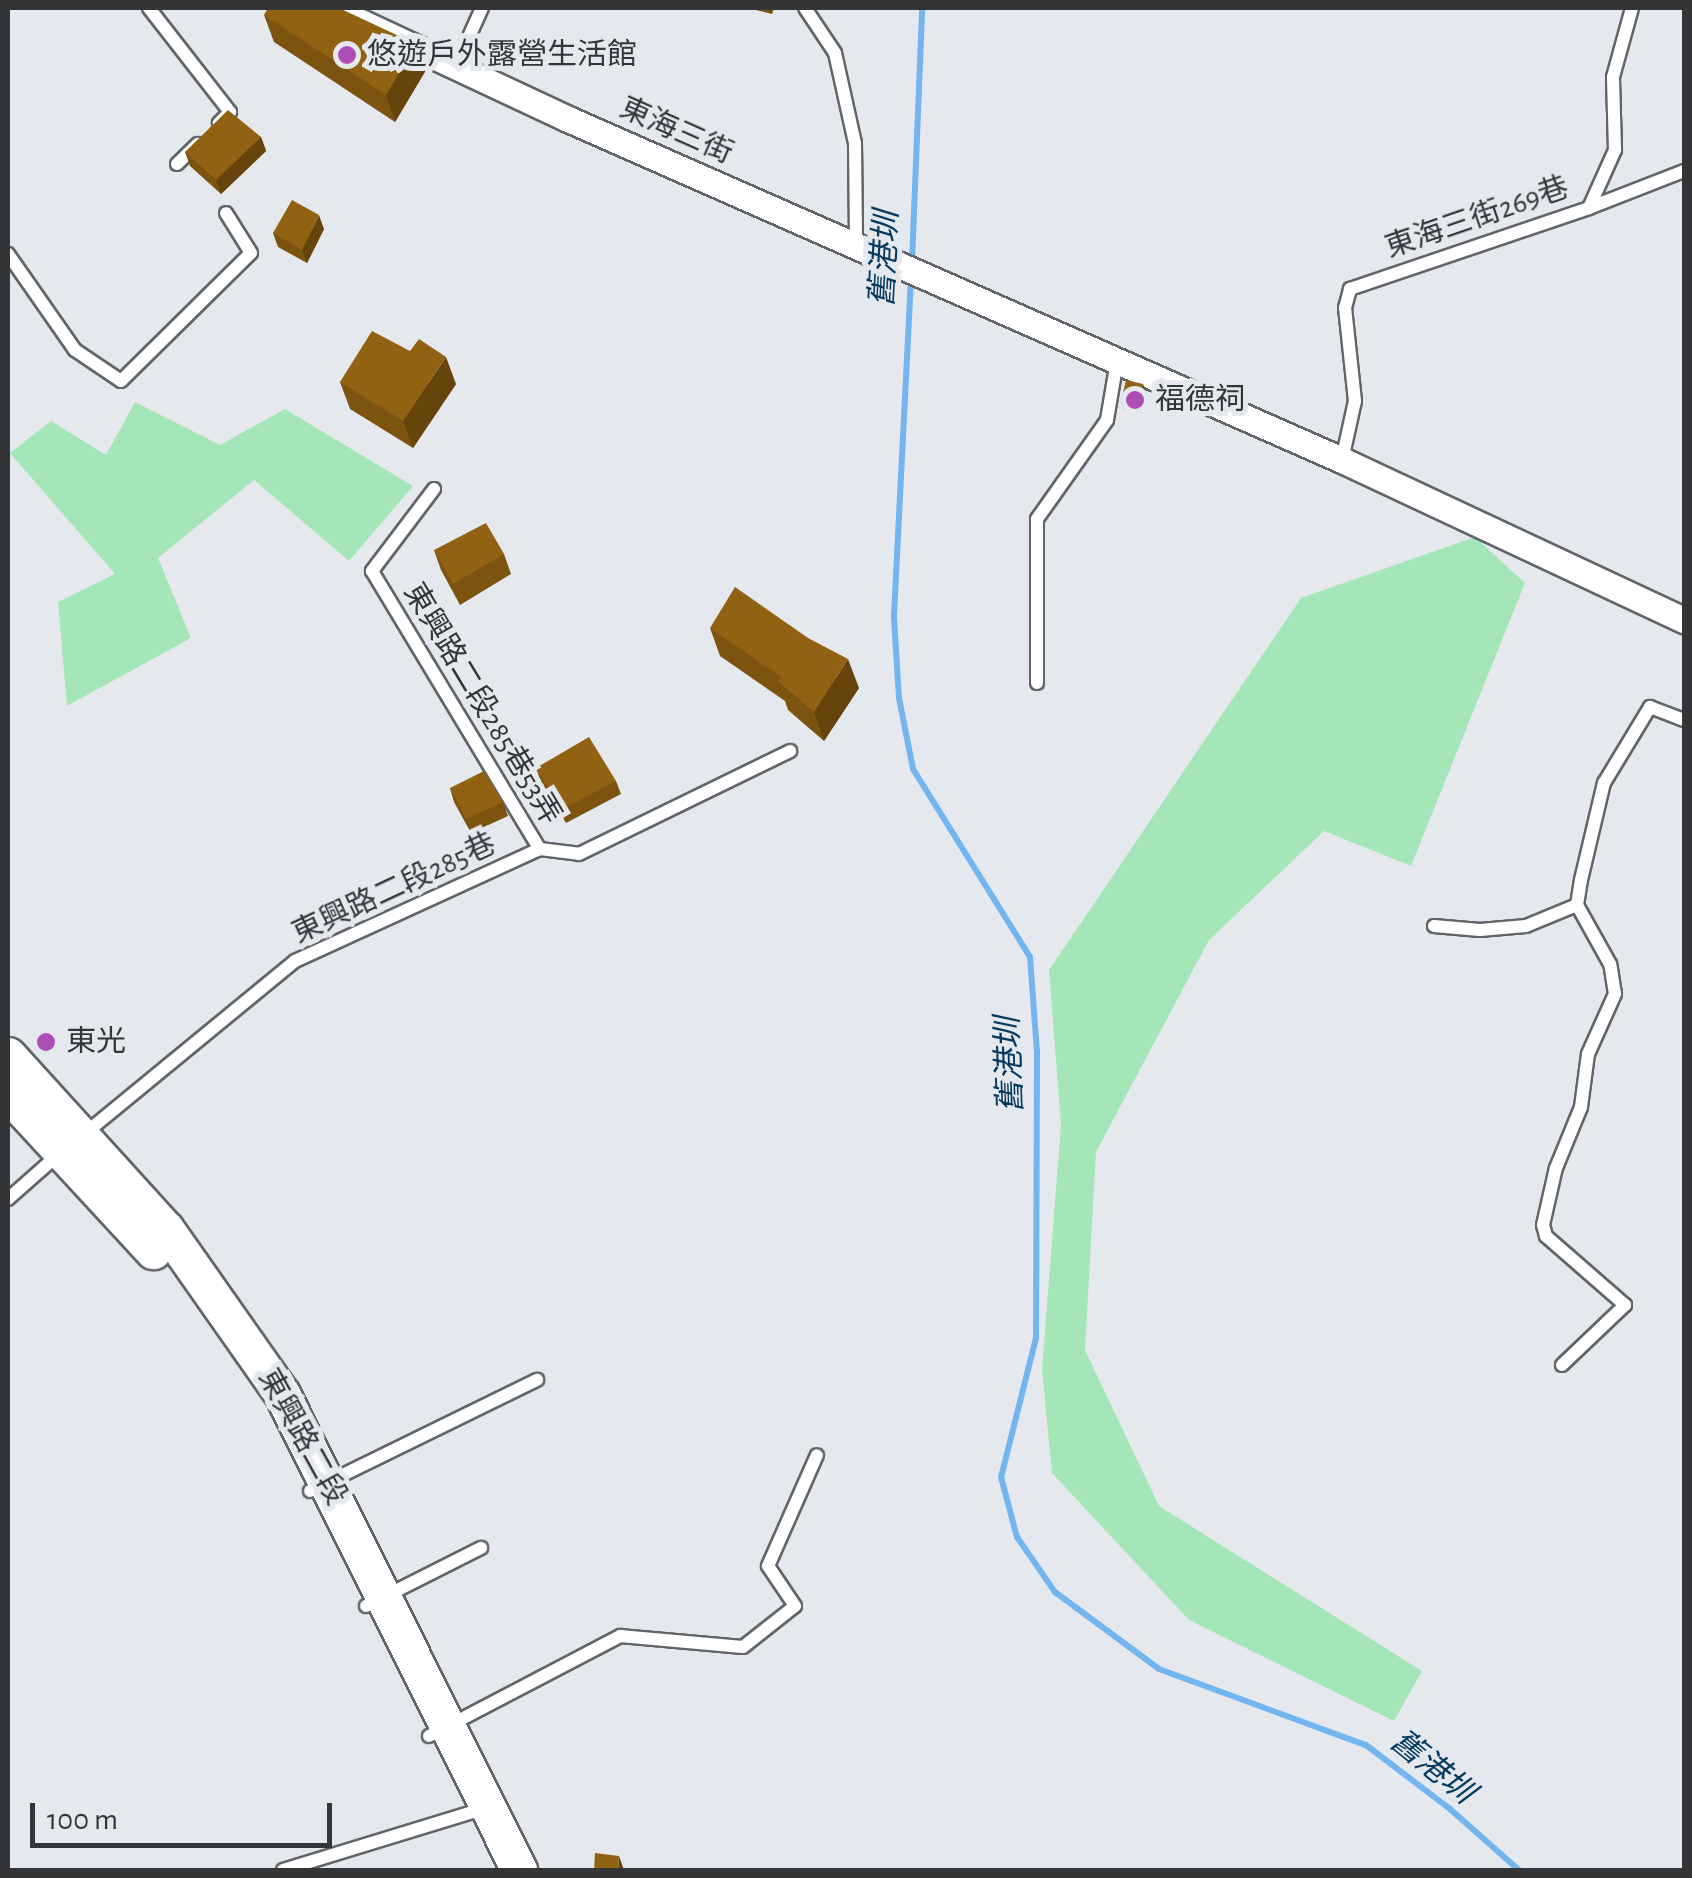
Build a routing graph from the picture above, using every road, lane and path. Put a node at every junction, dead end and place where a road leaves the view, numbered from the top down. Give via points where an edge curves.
1 (149, 8) edge
2 (331, 8) edge
3 (482, 8) edge
4 (804, 8) edge
5 (1632, 8) edge
6 (455, 68) junction
7 (177, 164) dead end
8 (1684, 171) edge
9 (1589, 208) junction
10 (226, 213) dead end
11 (856, 246) junction
12 (8, 254) edge
13 (1117, 361) junction
14 (1342, 460) junction
15 (434, 489) dead end
16 (1684, 620) edge
17 (1037, 683) dead end
18 (1684, 720) edge
19 (790, 751) dead end
20 (540, 849) junction
21 (1577, 905) junction
22 (1434, 926) dead end
23 (8, 1055) edge
24 (8, 1094) edge
25 (72, 1144) junction
26 (8, 1199) edge
27 (1562, 1364) dead end
28 (536, 1380) dead end
29 (817, 1454) dead end
30 (319, 1488) junction
31 (481, 1548) dead end
32 (374, 1600) junction
33 (439, 1732) junction
34 (478, 1811) junction
35 (283, 1870) edge
36 (493, 1870) edge
37 (519, 1870) edge

1 - 7 lane via 230,112
2 - 6 street, 東海三街
3 - 6 lane
4 - 11 lane via 835,53 851,125
5 - 9 lane, 東海三街269巷 via 1614,77 1615,150
6 - 11 street, 東海三街
8 - 9 lane
9 - 14 lane, 東海三街269巷 via 1350,289 1344,308 1355,401
10 - 12 lane via 252,253 120,381 75,350
11 - 13 street, 東海三街
13 - 14 street
13 - 17 lane via 1107,420 1037,519
14 - 16 street
15 - 20 lane, 東興路二段285巷53弄 via 372,571
18 - 21 lane via 1650,708 1611,770
19 - 20 lane, 東興路二段285巷 via 579,854
20 - 25 lane, 東興路二段285巷 via 295,961
21 - 22 lane via 1526,926
21 - 27 lane via 1610,964 1615,994 1588,1054 1581,1107 1556,1168 1543,1226 1546,1236 1624,1305
23 - 25 main road, 東興路二段
24 - 25 main road, 東興路二段
25 - 26 lane, 東興路二段285巷
25 - 30 main road, 東興路二段 via 226,1341
28 - 30 lane
29 - 33 lane via 768,1566 795,1606 743,1647 620,1636
30 - 32 main road, 東興路二段
31 - 32 lane
32 - 33 main road, 東興路二段
33 - 34 main road, 東興路二段
34 - 35 lane
34 - 36 main road, 東興路二段
34 - 37 main road, 東興路二段

